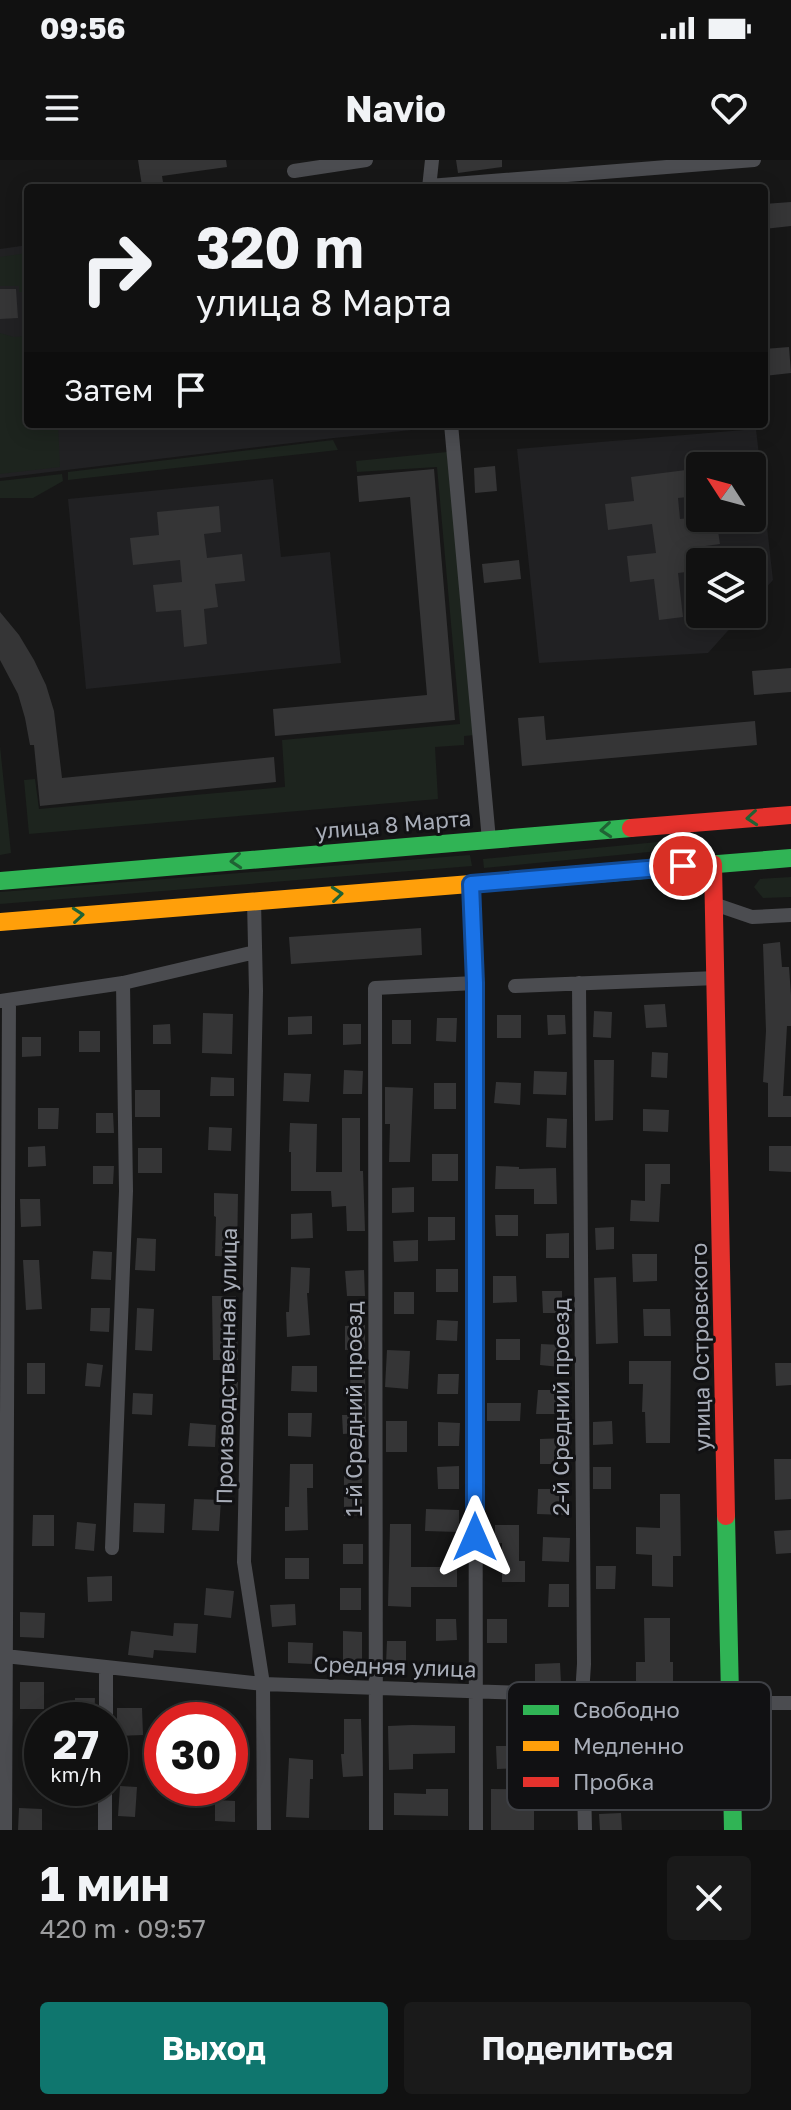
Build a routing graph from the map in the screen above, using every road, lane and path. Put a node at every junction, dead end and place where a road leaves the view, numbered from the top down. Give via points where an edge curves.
1 (366, 160) edge
2 (432, 160) edge
3 (754, 160) edge
4 (294, 171) dead end
5 (429, 184) edge
6 (465, 184) edge
7 (451, 428) edge
8 (791, 815) edge
9 (489, 840) junction
10 (713, 843) junction
11 (791, 858) edge
12 (0, 881) edge
13 (471, 884) junction
14 (254, 901) junction
15 (714, 904) junction
16 (791, 915) edge
17 (0, 922) edge
18 (255, 952) junction
19 (717, 978) junction
20 (123, 983) junction
21 (475, 983) junction
22 (579, 983) junction
23 (515, 986) dead end
24 (5, 1000) edge
25 (112, 1548) dead end
26 (3, 1659) edge
27 (106, 1667) junction
28 (583, 1682) edge
29 (730, 1682) edge
30 (263, 1684) junction
31 (375, 1688) junction
32 (475, 1690) junction
33 (507, 1691) edge
34 (106, 1702) edge
35 (105, 1806) edge
36 (585, 1810) edge
37 (733, 1810) edge
38 (5, 1830) edge
39 (105, 1830) edge
40 (264, 1830) edge
41 (376, 1830) edge
42 (476, 1830) edge
43 (585, 1830) edge
44 (733, 1830) edge

1 - 4 street
2 - 5 street
3 - 6 street
7 - 9 street
8 -> 10 main road, улица 8 Марта
10 -> 9 main road, улица 8 Марта
9 -> 12 main road, улица 8 Марта
10 - 11 main road, улица 8 Марта
10 - 13 main road, улица 8 Марта
10 - 15 main road, улица Островского
14 -> 13 main road, улица 8 Марта
13 - 21 street
17 -> 14 main road, улица 8 Марта
14 - 18 street, Производственная улица
15 - 16 street via 752,917
15 - 19 main road, улица Островского
18 - 20 street
18 - 30 street, Производственная улица via 244,1562
19 - 22 street
19 - 29 main road, улица Островского
20 - 24 street
20 - 25 street via 126,1191
21 - 31 street, 1-й Средний проезд via 375,988
21 - 32 street
22 - 23 street
22 - 28 street, 2-й Средний проезд
24 - 26 street
26 - 27 street, Средняя улица
26 - 38 street
27 - 30 street, Средняя улица
27 - 34 street
30 - 31 street, Средняя улица
30 - 40 street, Производственная улица
31 - 32 street, Средняя улица
31 - 41 street, 1-й Средний проезд
32 - 33 street, Средняя улица
32 - 42 street
35 - 39 street
36 - 43 street, 2-й Средний проезд
37 - 44 main road, улица Островского

